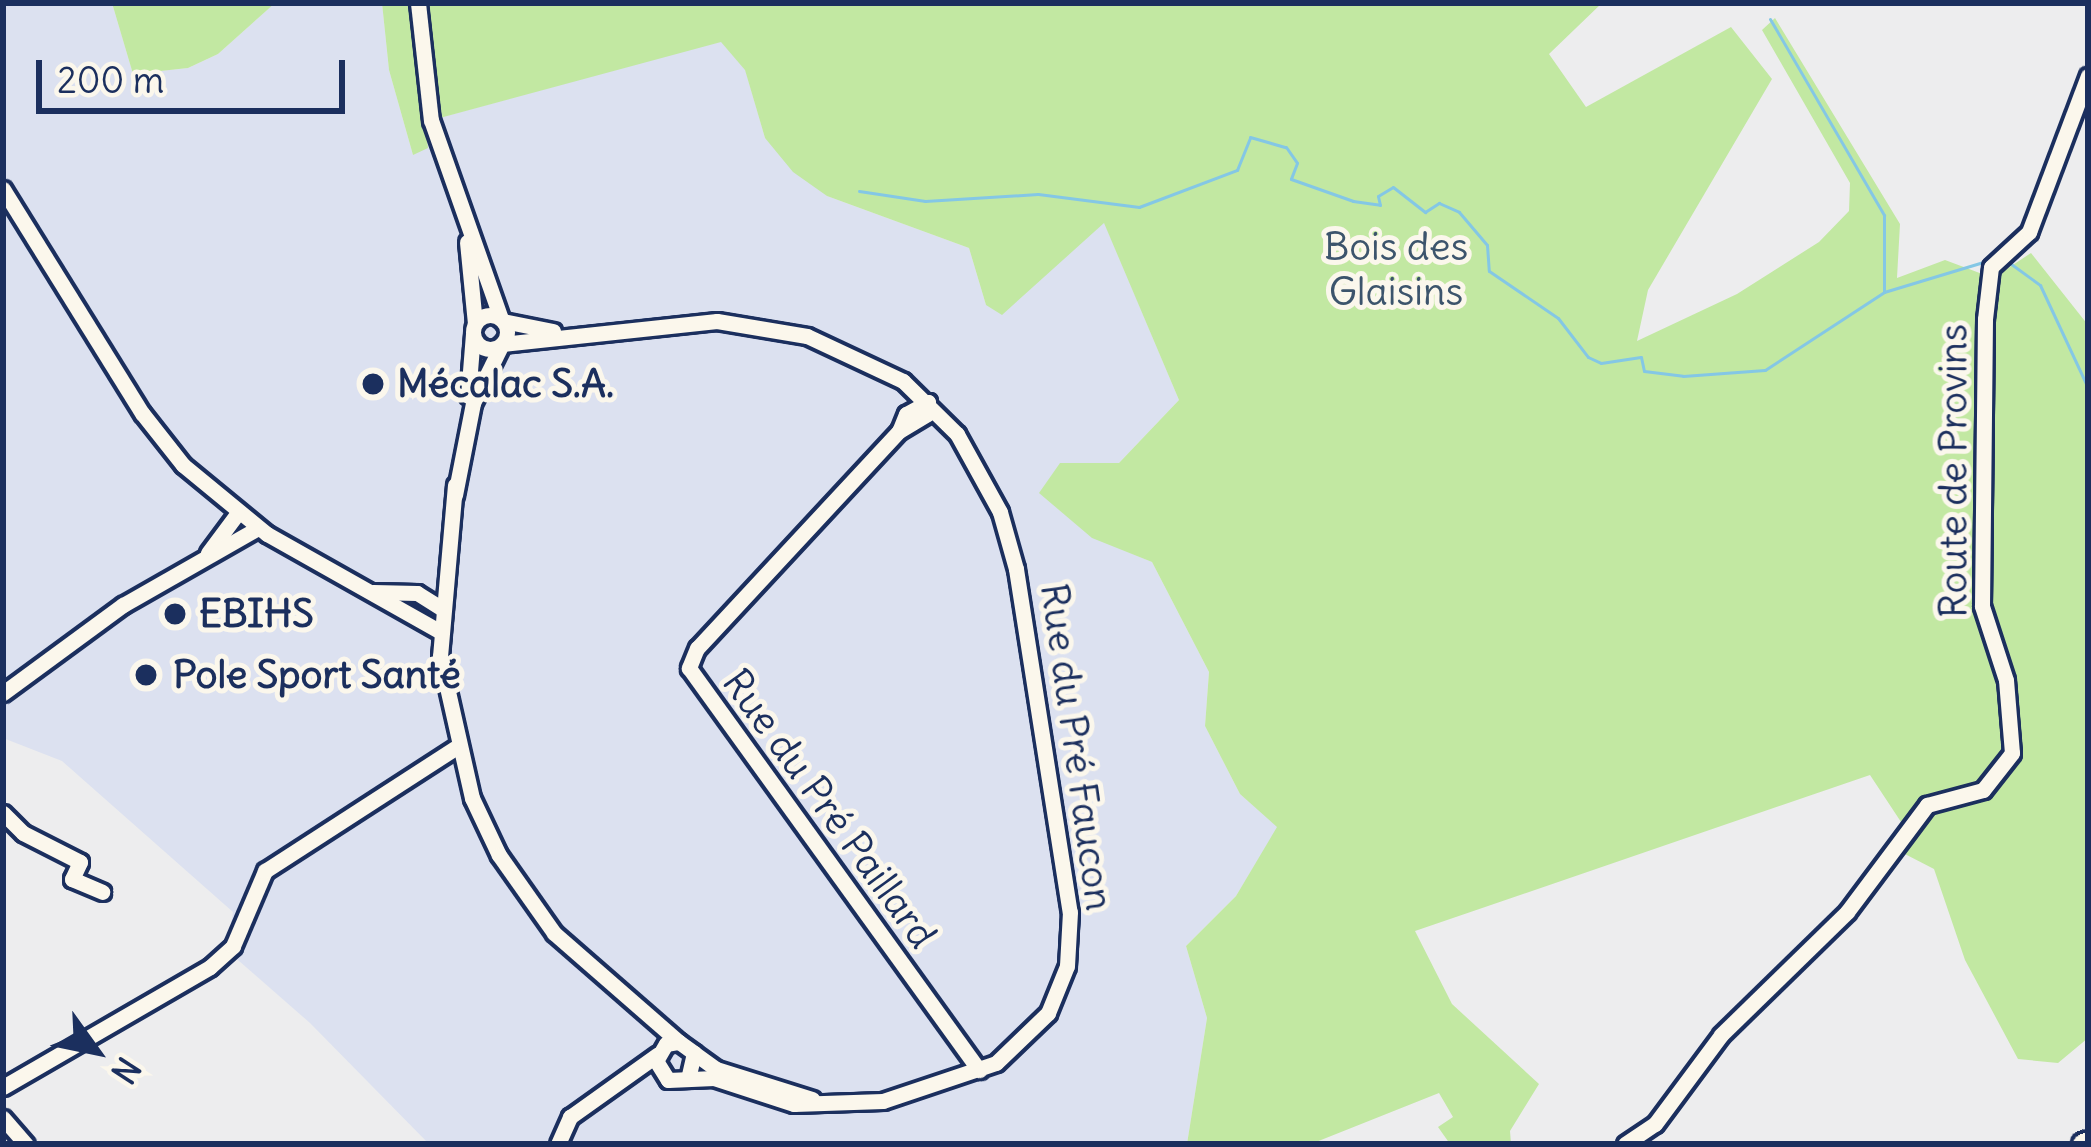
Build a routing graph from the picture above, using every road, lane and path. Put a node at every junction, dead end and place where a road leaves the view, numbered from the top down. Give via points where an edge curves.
1 (418, 3) edge
2 (2088, 76) edge
3 (3, 189) edge
4 (467, 239) junction
5 (502, 320) junction
6 (474, 329) junction
7 (568, 334) junction
8 (502, 344) junction
9 (924, 407) junction
10 (455, 495) junction
11 (237, 514) junction
12 (258, 528) junction
13 (202, 559) junction
14 (446, 560) junction
15 (370, 591) junction
16 (417, 593) junction
17 (441, 608) junction
18 (415, 616) junction
19 (441, 632) junction
20 (3, 693) edge
21 (455, 748) junction
22 (463, 773) junction
23 (416, 778) junction
24 (3, 813) edge
25 (102, 892) dead end
26 (654, 1020) junction
27 (680, 1042) junction
28 (659, 1052) junction
29 (694, 1053) junction
30 (979, 1070) junction
31 (663, 1076) junction
32 (688, 1078) junction
33 (630, 1080) junction
34 (3, 1088) edge
35 (826, 1104) junction
36 (3, 1118) edge
37 (26, 1144) edge
38 (558, 1144) edge
39 (1625, 1144) edge

1 - 4 street via 431,120
2 - 39 street, Route de Provins via 2029,232 1991,267 1985,319 1982,606 2006,680 2012,753 1983,790 1927,805 1847,912 1721,1035 1655,1124
3 - 11 street via 142,413
4 - 5 street
4 - 6 street
5 - 6 street via 484,316
5 - 7 street, Rue du Pré Faucon
5 - 8 street
6 - 8 street via 483,348
6 - 10 street
7 - 8 street, Rue du Pré Faucon
7 - 9 street, Rue du Pré Faucon via 735,322 807,336 865,361
8 - 10 street via 473,403
9 - 30 street, Rue du Pré Faucon via 974,463 1016,568 1071,928 1064,978 1048,1013 1021,1046
9 - 30 street, Rue du Pré Paillard via 697,648 689,668
10 - 14 street, Rue du Pré Faucon
11 - 12 street
11 - 13 street
12 - 13 street
12 - 15 street
13 - 20 street via 24,670
14 - 16 street
14 - 17 street, Rue du Pré Faucon
15 - 16 street
15 - 18 street
16 - 17 street
17 - 18 street
17 - 19 street, Rue du Pré Faucon
18 - 19 street
19 - 21 street, Rue du Pré Faucon
21 - 22 street, Rue du Pré Faucon
21 - 23 street
22 - 23 street
22 - 26 street, Rue du Pré Faucon via 499,855 536,911
23 - 34 street via 269,867 233,946 210,967
24 - 25 street via 23,833 80,862 72,879
26 - 27 street, Rue du Pré Faucon
26 - 28 street
27 - 28 street
27 - 29 street, Rue du Pré Faucon
28 - 31 street
28 - 33 street
29 - 32 street
29 - 35 street, Rue du Pré Faucon via 716,1069
30 - 35 street, Rue du Pré Faucon via 883,1101
31 - 32 street, Rue du Pré Faucon
31 - 33 street, Rue du Pré Faucon
32 - 35 street, Rue du Pré Faucon
33 - 38 street via 570,1117
36 - 37 street

